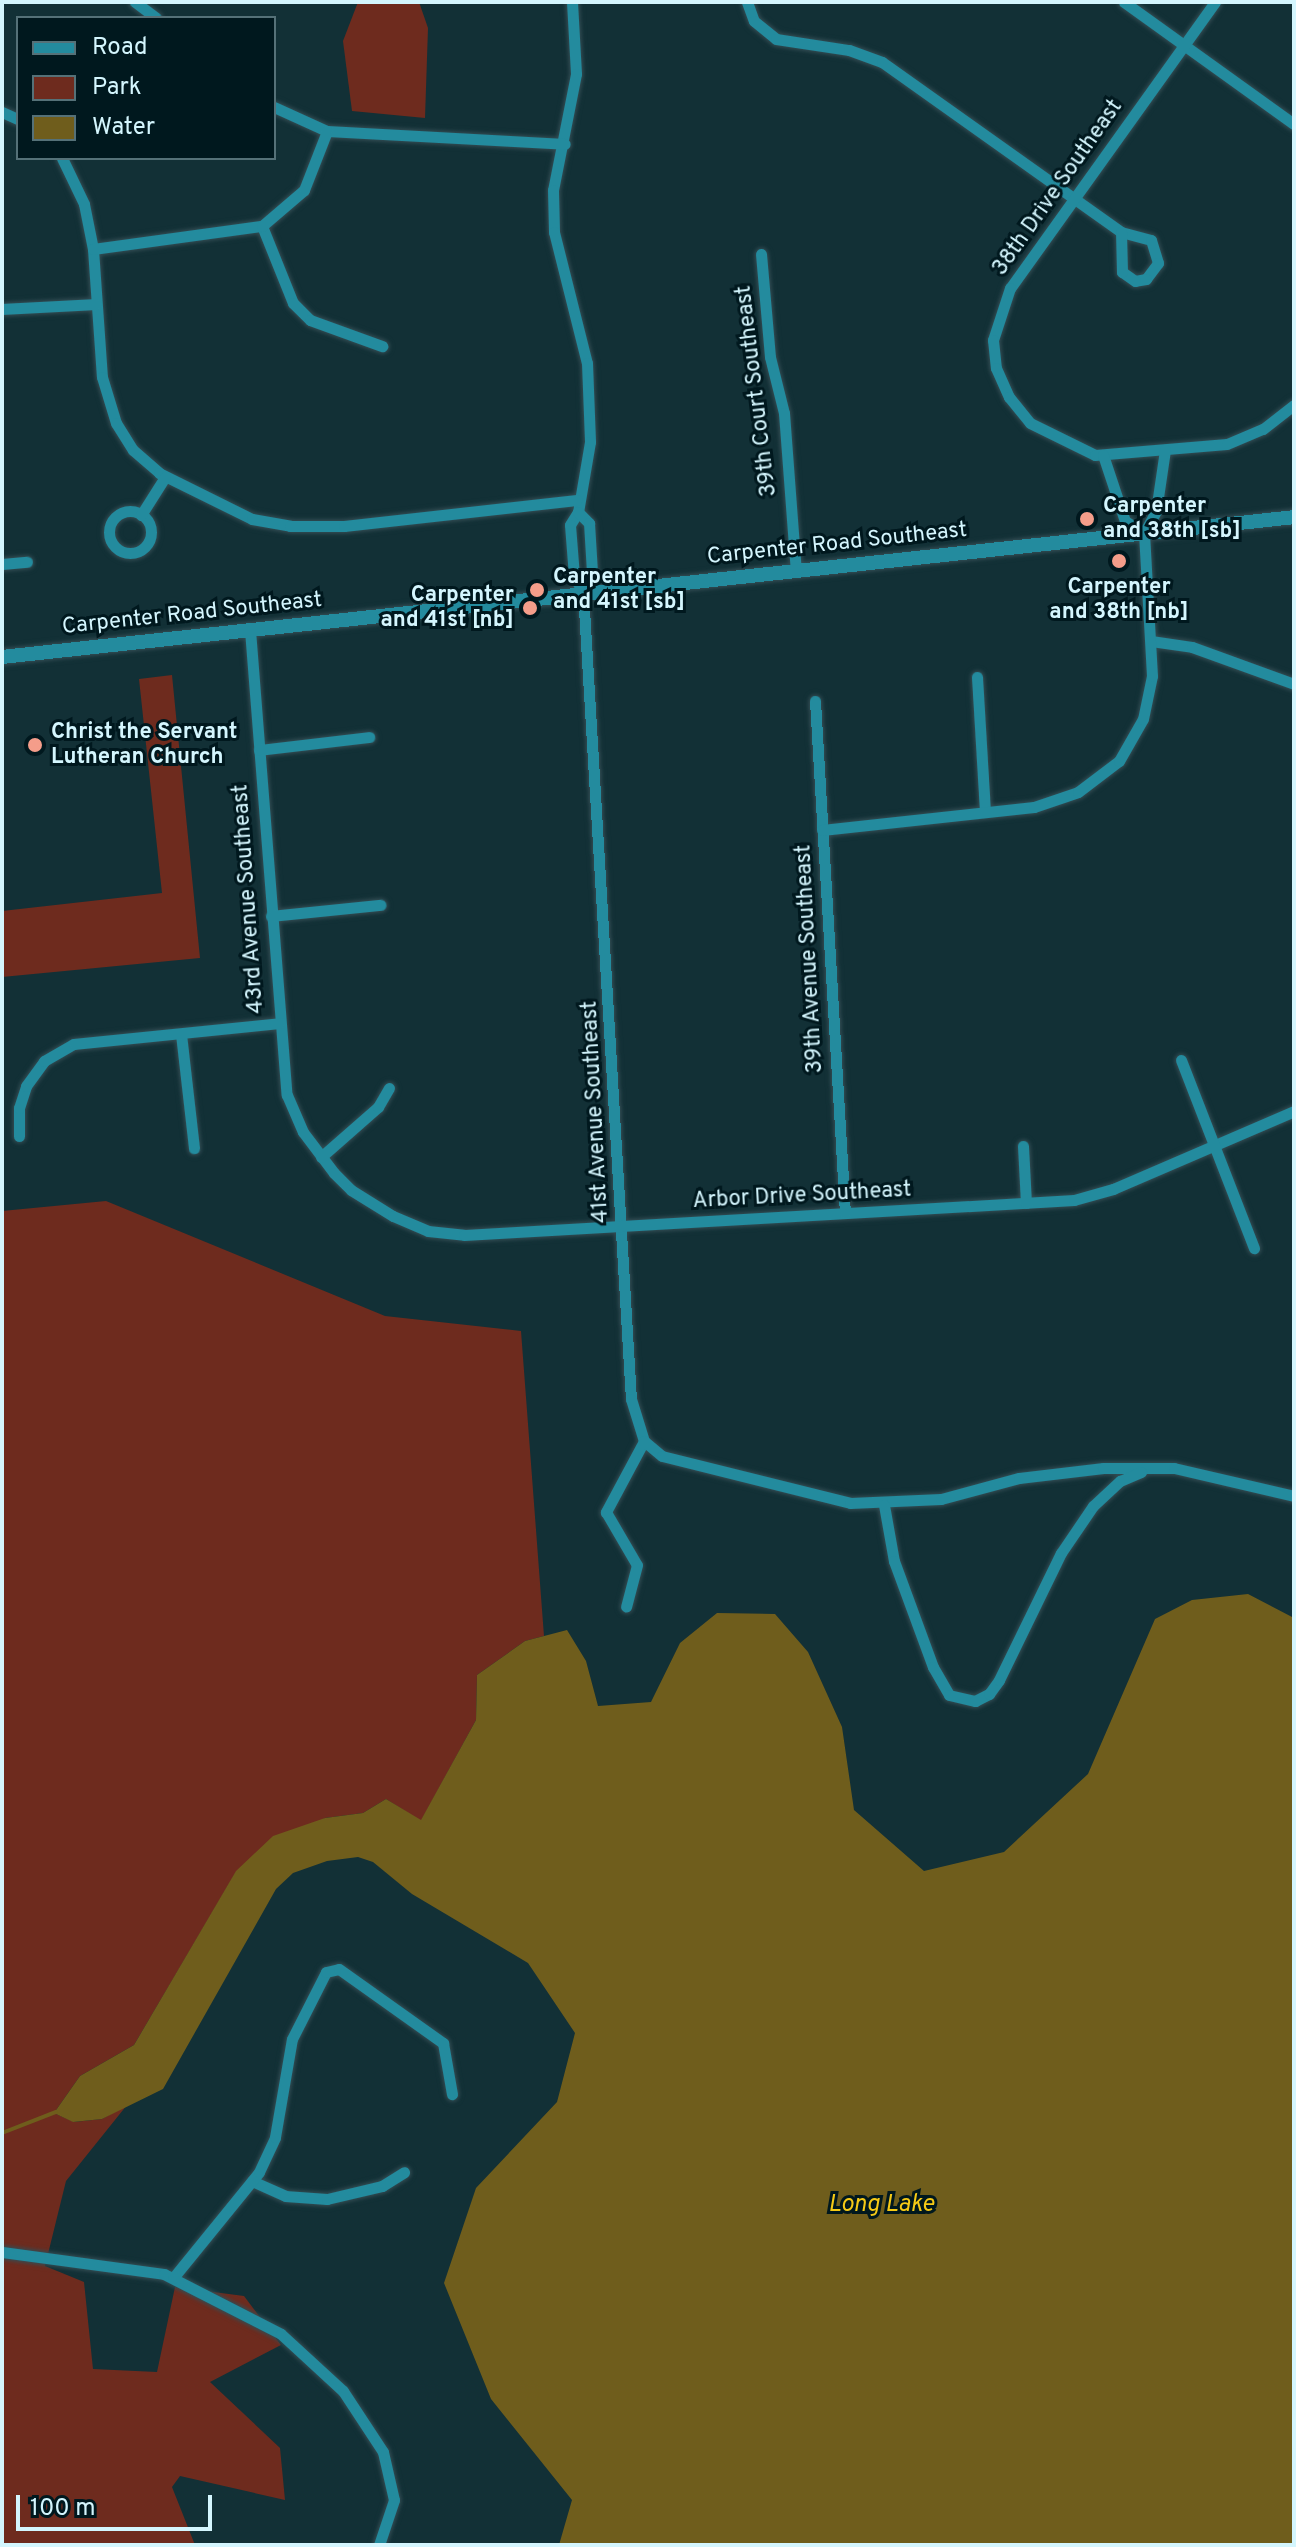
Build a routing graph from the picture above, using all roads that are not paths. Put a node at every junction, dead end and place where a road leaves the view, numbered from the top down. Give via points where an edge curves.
1 (572, 2) edge
2 (747, 2) edge
3 (1124, 2) edge
4 (1215, 2) edge
5 (1184, 46) junction
6 (276, 108) edge
7 (1294, 124) edge
8 (327, 131) junction
9 (565, 144) junction
10 (63, 160) edge
11 (1074, 198) junction
12 (262, 226) junction
13 (1121, 232) junction
14 (93, 249) junction
15 (761, 254) dead end
16 (96, 304) junction
17 (2, 309) edge
18 (382, 346) dead end
19 (1294, 405) edge
20 (1165, 450) junction
21 (1103, 455) junction
22 (165, 477) junction
23 (578, 506) junction
24 (141, 515) dead end
25 (1294, 517) edge
26 (1144, 533) junction
27 (27, 562) dead end
28 (2, 564) edge
29 (796, 571) junction
30 (583, 592) junction
31 (250, 630) junction
32 (1151, 641) junction
33 (2, 657) edge
34 (977, 677) dead end
35 (1294, 684) edge
36 (815, 701) dead end
37 (369, 737) dead end
38 (259, 750) junction
39 (985, 811) junction
40 (822, 830) junction
41 (380, 905) dead end
42 (271, 916) junction
43 (279, 1023) junction
44 (181, 1034) junction
45 (1181, 1060) dead end
46 (389, 1088) dead end
47 (1294, 1111) edge
48 (19, 1136) dead end
49 (1216, 1141) junction
50 (1023, 1146) dead end
51 (194, 1148) dead end
52 (321, 1157) junction
53 (1026, 1203) junction
54 (845, 1213) junction
55 (623, 1227) junction
56 (1254, 1248) dead end
57 (644, 1441) junction
58 (1145, 1470) junction
59 (1294, 1496) edge
60 (884, 1505) junction
61 (626, 1607) dead end
62 (452, 2094) dead end
63 (404, 2172) dead end
64 (252, 2181) junction
65 (2, 2252) edge
66 (173, 2278) junction
67 (379, 2545) edge

1 - 9 street, 41st Avenue Southeast via 576,74
2 - 11 street via 754,21 776,39 849,50 882,62
3 - 5 street
4 - 5 street, 38th Drive Southeast
5 - 7 street
5 - 11 street, 38th Drive Southeast
6 - 8 street
8 - 9 street
8 - 12 street via 304,190
9 - 23 street, 41st Avenue Southeast via 553,190 554,232 587,363 590,442
10 - 14 street via 84,204
11 - 13 street
11 - 21 street, 38th Drive Southeast via 1010,288 993,340 994,354 1009,397 1030,423 1060,442
12 - 14 street
12 - 18 street via 293,303 310,320
13 - 13 street via 1122,272 1135,281 1146,279 1158,263 1154,244
14 - 16 street
15 - 29 street, 39th Court Southeast via 770,357 784,413
16 - 17 street
16 - 22 street via 102,377 116,423 133,450
19 - 20 street, 38th Drive Southeast via 1263,429 1227,444
20 - 21 street, 38th Drive Southeast
20 - 26 street via 1156,511
21 - 26 street via 1125,521
22 - 23 street via 252,519 290,526
22 - 24 street
23 - 30 street, 41st Avenue Southeast via 570,525 574,576
23 - 30 street, 41st Avenue Southeast via 589,523 592,572
25 - 26 street, Carpenter Road Southeast
26 - 29 street, Carpenter Road Southeast
26 - 32 street
27 - 28 street
29 - 30 street, Carpenter Road Southeast
30 - 31 street, Carpenter Road Southeast
30 - 55 street, 41st Avenue Southeast
31 - 33 street, Carpenter Road Southeast
31 - 38 street, 43rd Avenue Southeast
32 - 35 street via 1192,647
32 - 39 street via 1152,676 1143,719 1119,761 1078,792 1034,807
34 - 39 street
36 - 40 street, 39th Avenue Southeast
37 - 38 street
38 - 42 street, 43rd Avenue Southeast
39 - 40 street
40 - 54 street, 39th Avenue Southeast
41 - 42 street
42 - 43 street, 43rd Avenue Southeast
43 - 44 street
43 - 52 street, 43rd Avenue Southeast via 287,1095
44 - 48 street via 74,1044 44,1061 26,1086
44 - 51 street
45 - 49 street
46 - 52 street via 378,1107
47 - 49 street, Arbor Drive Southeast
49 - 53 street, Arbor Drive Southeast via 1089,1197
49 - 56 street
50 - 53 street
52 - 55 street, Arbor Drive Southeast via 373,1206 428,1231 464,1235
53 - 54 street, Arbor Drive Southeast
54 - 55 street, Arbor Drive Southeast
55 - 57 street, 41st Avenue Southeast via 631,1399
57 - 60 street via 662,1456 714,1470 850,1503
57 - 61 street via 606,1512 637,1565
58 - 59 street via 1174,1468
58 - 60 street via 1059,1472 941,1499
58 - 60 street via 1120,1481 1093,1506 1061,1553 999,1680 975,1701 949,1695 933,1667 894,1561
62 - 64 street via 443,2043 339,1969 326,1972 292,2039 275,2137
63 - 64 street via 382,2186 327,2199 285,2196
64 - 66 street
65 - 66 street
66 - 67 street via 281,2334 343,2391 367,2423 393,2479 394,2500

